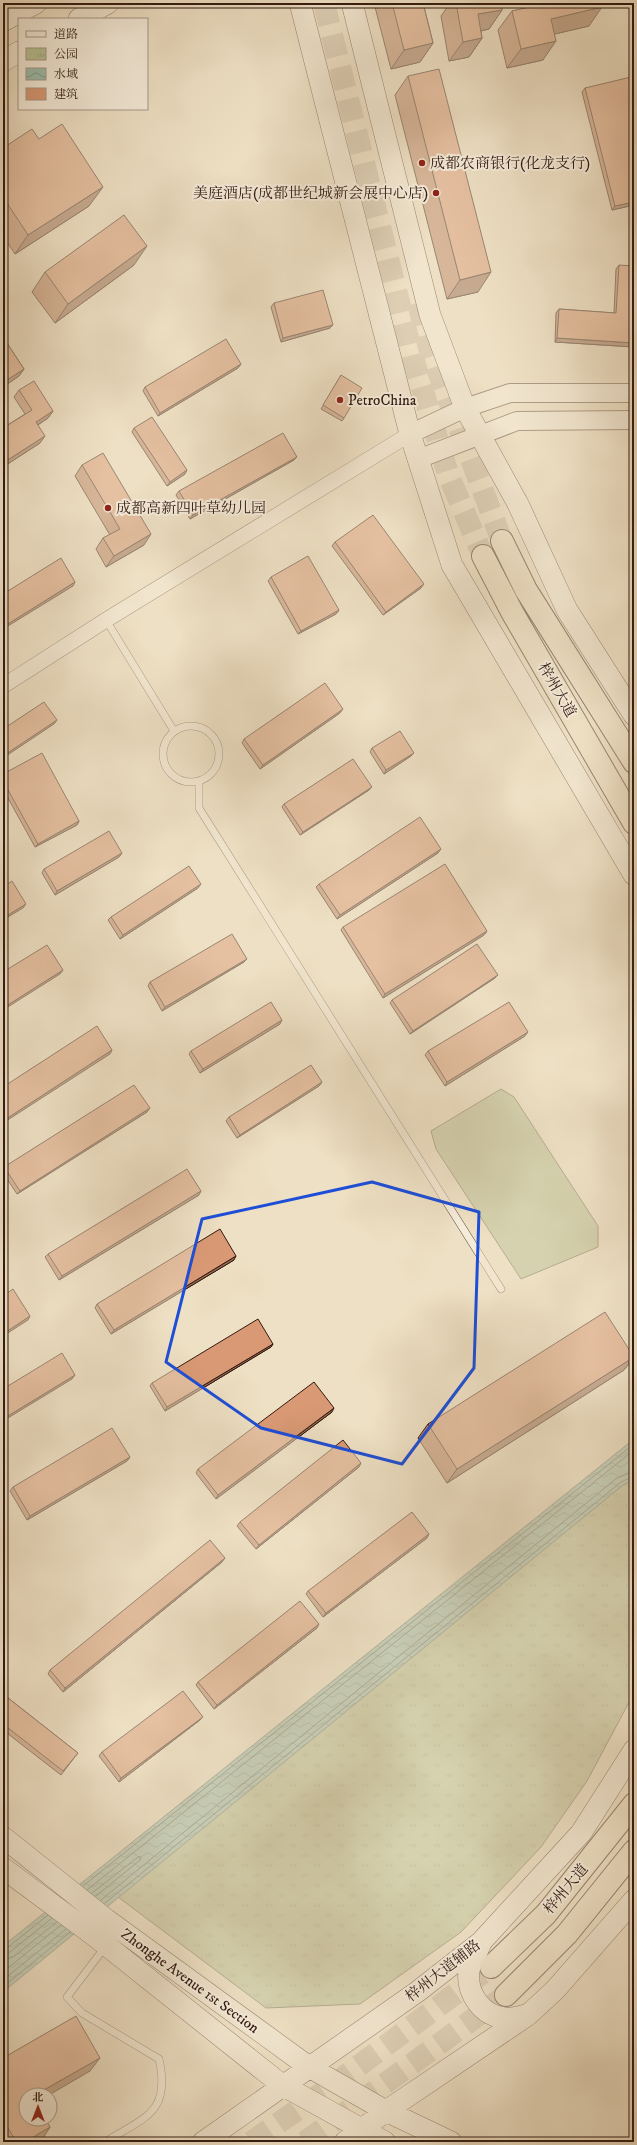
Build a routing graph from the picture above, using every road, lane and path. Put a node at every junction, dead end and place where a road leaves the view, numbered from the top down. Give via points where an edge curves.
1 (36, 3) edge
2 (108, 3) edge
3 (300, 3) edge
4 (352, 3) edge
5 (81, 18) edge
6 (3, 21) edge
7 (18, 53) edge
8 (3, 61) edge
9 (634, 393) edge
10 (465, 408) junction
11 (634, 420) edge
12 (410, 434) junction
13 (479, 435) junction
14 (418, 459) junction
15 (502, 541) tunnel mouth
16 (483, 556) tunnel mouth
17 (106, 620) junction
18 (3, 686) edge
19 (634, 715) edge
20 (174, 731) junction
21 (634, 762) edge
22 (199, 782) junction
23 (634, 823) edge
24 (634, 875) edge
25 (501, 1289) dead end
26 (634, 1750) edge
27 (634, 1804) edge
28 (3, 1837) edge
29 (634, 1851) edge
30 (3, 1868) edge
31 (634, 1900) edge
32 (99, 1940) junction
33 (482, 1942) junction
34 (491, 1968) tunnel mouth
35 (506, 1995) tunnel mouth
36 (528, 2015) junction
37 (309, 2068) junction
38 (282, 2085) junction
39 (386, 2111) junction
40 (353, 2136) edge
41 (105, 2142) edge
42 (203, 2142) edge
43 (385, 2142) edge
44 (451, 2142) edge

1 - 6 main road
2 - 5 main road
3 - 12 main road
4 - 10 main road via 430,315
7 - 8 main road
9 - 10 street via 510,392
10 - 12 street
10 - 13 main road
11 - 13 street via 517,421
12 - 14 main road
12 - 17 street
13 - 14 street
13 - 19 main road via 518,504 567,610
14 - 24 main road via 452,565
15 - 21 highway, 梓州大道 via 526,590
16 - 23 highway, 梓州大道 via 512,612
17 - 18 street
17 - 20 lane
20 - 22 lane via 163,747 165,767 179,780
20 - 22 lane via 193,726 211,734 220,752 215,771
22 - 25 lane via 199,808
26 - 33 main road, 梓州大道辅路 via 581,1833
27 - 34 highway, 梓州大道 via 546,1914
28 - 37 main road, Zhonghe Avenue 1st Section via 107,1920
29 - 35 highway, 梓州大道 via 567,1934
30 - 32 main road, Zhonghe Avenue 1st Section
31 - 36 main road via 555,1990
32 - 38 main road, Zhonghe Avenue 1st Section
32 - 41 lane via 67,1997 82,2013 159,2059 163,2077 160,2099 153,2112
33 - 36 main road via 469,1971 471,1994 491,2014 505,2018
33 - 37 main road, 梓州大道辅路 via 417,1992
36 - 39 main road
37 - 38 main road, 梓州大道辅路
37 - 39 main road, Zhonghe Avenue 1st Section
38 - 40 main road, Zhonghe Avenue 1st Section
38 - 42 main road, 梓州大道辅路
39 - 40 main road
39 - 44 main road, Zhonghe Avenue 1st Section
40 - 43 main road, Zhonghe Avenue 1st Section

